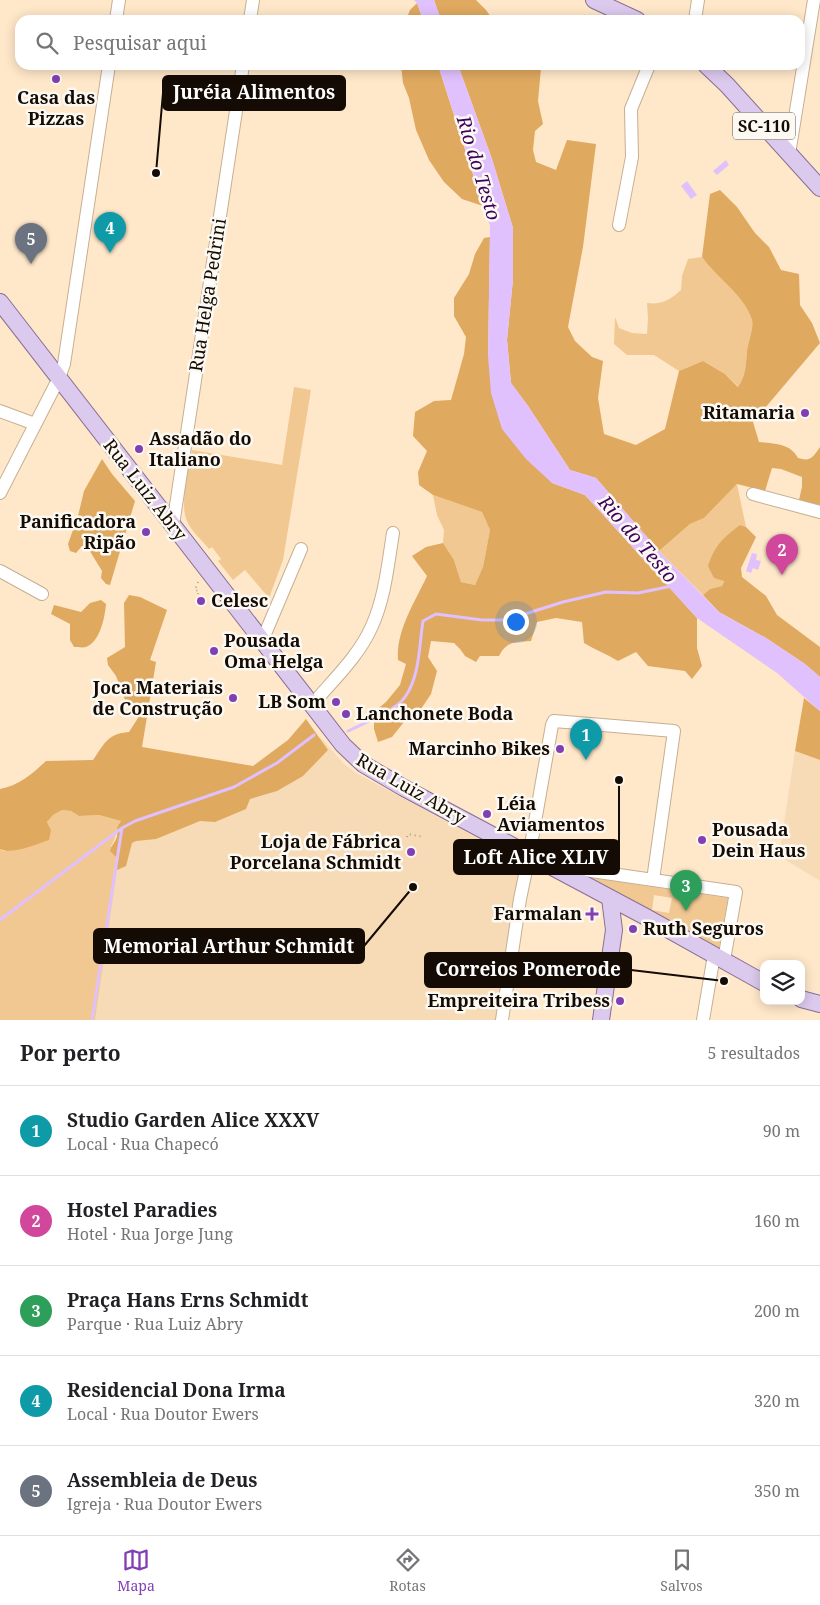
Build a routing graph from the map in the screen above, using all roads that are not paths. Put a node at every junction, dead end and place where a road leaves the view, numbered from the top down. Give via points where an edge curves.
1 (119, 0) edge
2 (253, 0) edge
3 (594, 0) edge
4 (698, 0) edge
5 (814, 0) edge
6 (117, 15) edge
7 (251, 15) edge
8 (626, 15) edge
9 (695, 15) edge
10 (805, 58) edge
11 (108, 70) edge
12 (242, 70) edge
13 (647, 70) edge
14 (711, 70) edge
15 (803, 70) edge
16 (790, 154) junction
17 (820, 188) edge
18 (619, 225) dead end
19 (0, 302) edge
20 (59, 378) junction
21 (0, 411) edge
22 (35, 424) junction
23 (0, 493) edge
24 (753, 494) dead end
25 (820, 512) edge
26 (172, 525) junction
27 (393, 533) dead end
28 (301, 549) dead end
29 (0, 571) edge
30 (42, 594) dead end
31 (262, 641) junction
32 (312, 705) junction
33 (529, 856) junction
34 (548, 865) junction
35 (653, 880) junction
36 (610, 898) junction
37 (646, 917) junction
38 (614, 930) junction
39 (719, 958) junction
40 (760, 981) edge
41 (805, 1000) edge
42 (820, 1004) edge
43 (502, 1020) edge
44 (601, 1020) edge
45 (703, 1020) edge

1 - 6 street
2 - 7 street
3 - 8 main road
4 - 9 street
5 - 10 street
11 - 20 street via 67,350
12 - 26 street, Rua Helga Pedrini
13 - 18 street via 631,109 632,157
14 - 16 main road, SC-110
15 - 16 street
16 - 17 main road, SC-110
19 - 20 main road, Rua Luiz Abry
20 - 22 street
20 - 26 main road, Rua Luiz Abry
21 - 22 street
22 - 23 street
24 - 25 street
26 - 31 main road, Rua Luiz Abry
27 - 32 street via 382,596 372,628 354,656
28 - 31 street
29 - 30 street
31 - 32 main road, Rua Luiz Abry
32 - 33 main road, Rua Luiz Abry via 348,751 363,764
33 - 34 main road, Rua Luiz Abry
33 - 35 street via 554,721 674,731
33 - 43 street
34 - 35 street
34 - 36 main road, Rua Luiz Abry
35 - 39 street via 736,892
36 - 37 main road, Rua Luiz Abry
36 - 38 main road
37 - 38 main road via 625,917
37 - 39 main road, Rua Luiz Abry
38 - 44 main road
39 - 40 main road, Rua Luiz Abry
39 - 45 street
41 - 42 main road

